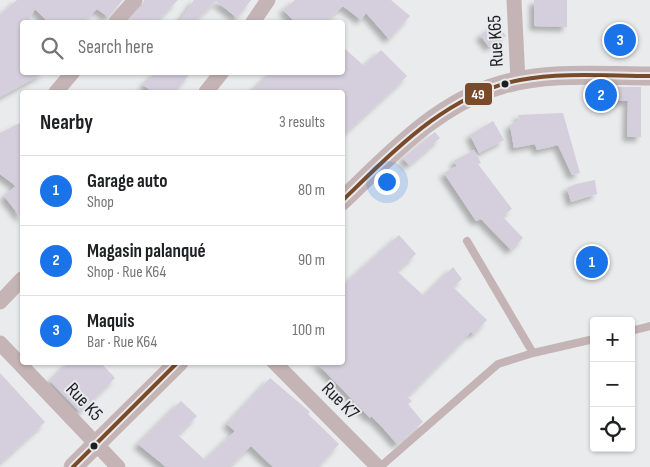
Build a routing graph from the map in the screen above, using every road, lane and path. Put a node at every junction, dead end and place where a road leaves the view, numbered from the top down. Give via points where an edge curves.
1 (135, 0) edge
2 (268, 0) edge
3 (514, 0) edge
4 (118, 20) edge
5 (254, 20) edge
6 (70, 75) edge
7 (220, 75) edge
8 (650, 76) edge
9 (518, 81) junction
10 (58, 90) edge
11 (208, 90) edge
12 (345, 198) edge
13 (467, 241) dead end
14 (20, 281) edge
15 (0, 302) edge
16 (650, 326) edge
17 (635, 329) edge
18 (590, 340) edge
19 (0, 343) edge
20 (533, 353) junction
21 (20, 364) edge
22 (21, 365) edge
23 (176, 365) edge
24 (277, 365) edge
25 (96, 445) junction
26 (73, 467) edge
27 (118, 467) edge
28 (379, 467) edge

1 - 4 street
2 - 5 street
3 - 9 street, Rue K65
6 - 10 street
7 - 11 street
8 - 9 street
9 - 12 street via 458,103 425,125
13 - 20 lane
14 - 15 street
16 - 17 lane
18 - 20 lane
19 - 21 street, Rue K5
20 - 28 lane via 498,364
22 - 25 street, Rue K5
23 - 25 street
24 - 28 street, Rue K7
25 - 26 street
25 - 27 street, Rue K5

